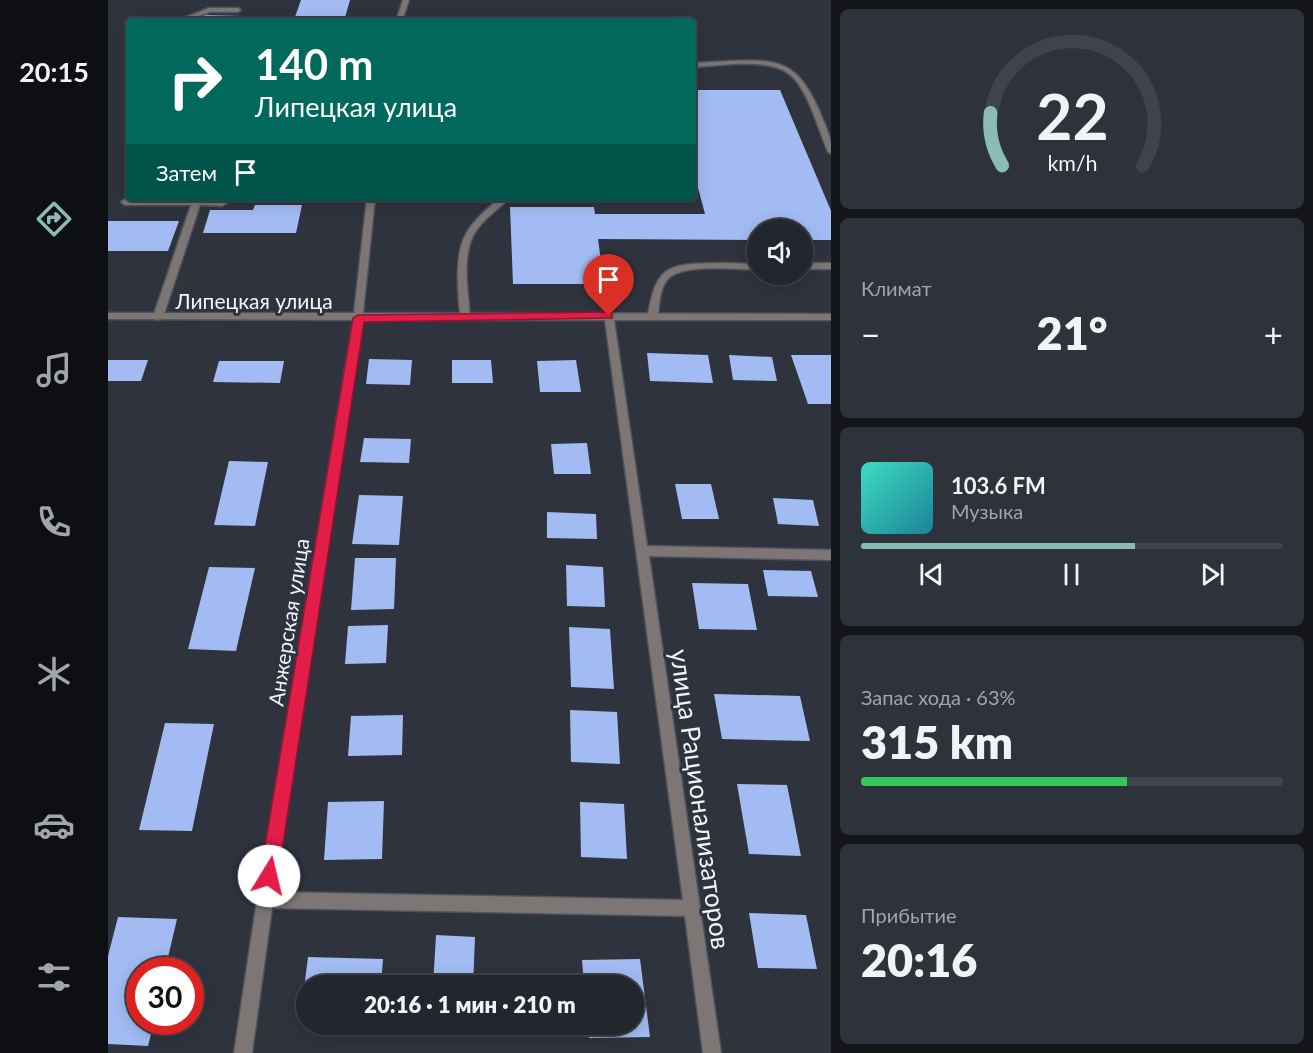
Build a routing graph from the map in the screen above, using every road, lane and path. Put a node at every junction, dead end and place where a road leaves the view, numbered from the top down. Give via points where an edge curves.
1 (406, 0) edge
2 (238, 10) dead end
3 (188, 18) edge
4 (400, 18) edge
5 (696, 65) edge
6 (831, 152) edge
7 (226, 201) edge
8 (371, 201) edge
9 (501, 201) edge
10 (125, 202) dead end
11 (196, 203) junction
12 (813, 266) edge
13 (831, 266) edge
14 (747, 267) edge
15 (108, 316) edge
16 (609, 316) junction
17 (653, 316) junction
18 (158, 317) junction
19 (465, 317) junction
20 (831, 317) edge
21 (358, 318) junction
22 (641, 551) junction
23 (831, 555) edge
24 (265, 900) junction
25 (692, 908) junction
26 (243, 1053) edge
27 (712, 1053) edge

1 - 4 street
2 - 3 street via 209,10
5 - 6 street via 758,63 791,72 800,82
7 - 11 street
8 - 21 street, Анжерская улица
9 - 19 street via 468,236 463,267
10 - 11 street
11 - 18 street
12 - 13 street
14 - 17 street via 683,268 666,274 659,286
15 - 18 street, Липецкая улица
16 - 17 street, Липецкая улица
16 - 19 street, Липецкая улица
16 - 22 street, улица Рационализаторов
17 - 20 street, Липецкая улица
18 - 21 street, Липецкая улица
19 - 21 street, Липецкая улица
21 - 24 street, Анжерская улица
22 - 23 street
22 - 25 street, улица Рационализаторов
24 - 25 street
24 - 26 street, Анжерская улица
25 - 27 street, улица Рационализаторов

